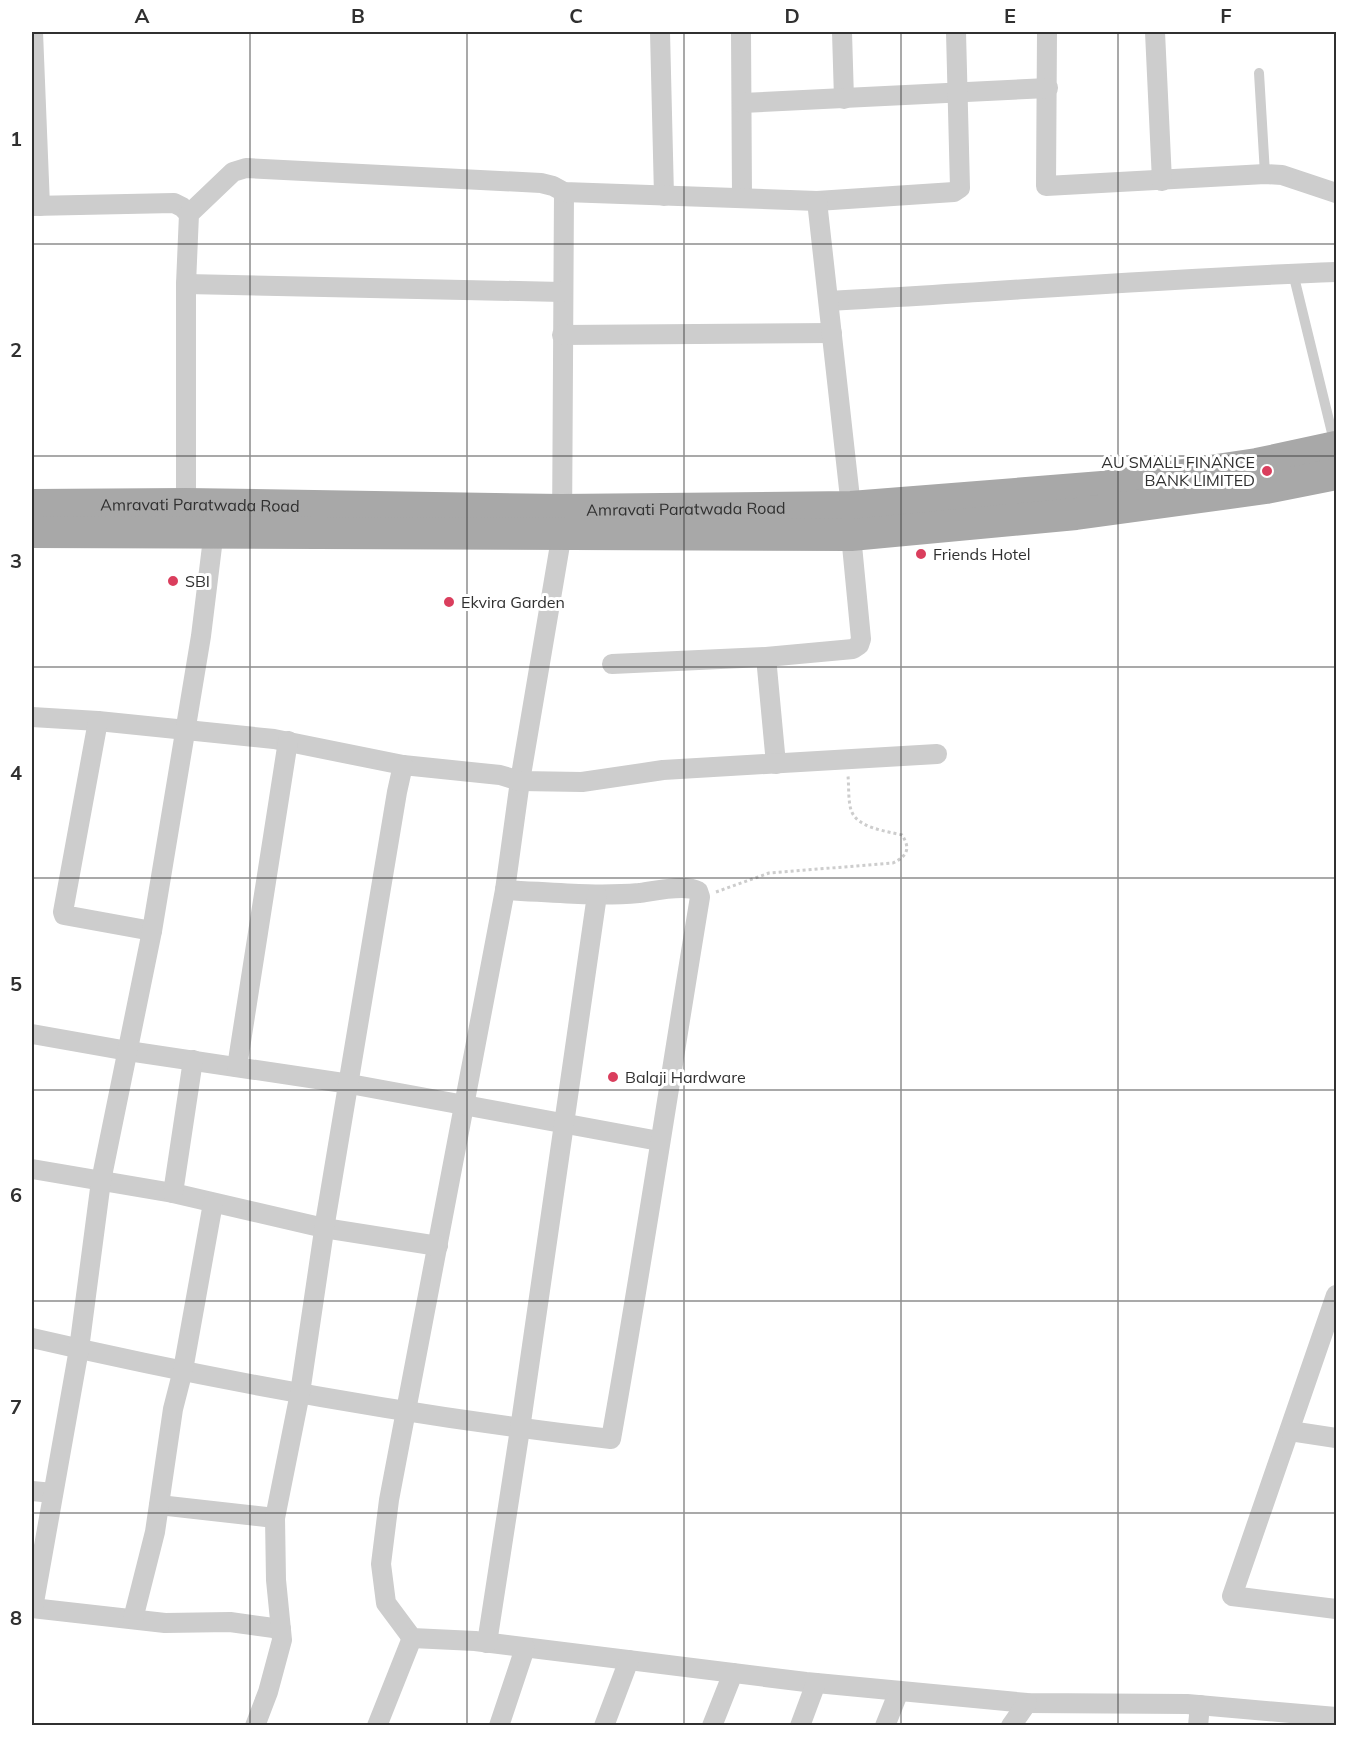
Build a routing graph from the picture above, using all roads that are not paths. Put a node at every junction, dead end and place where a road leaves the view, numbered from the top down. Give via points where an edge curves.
1 (33, 32) edge
2 (660, 32) edge
3 (741, 32) edge
4 (842, 32) edge
5 (956, 32) edge
6 (1047, 32) edge
7 (1155, 32) edge
8 (1259, 73) dead end
9 (33, 84) edge
10 (1048, 88) junction
11 (957, 92) junction
12 (844, 99) junction
13 (742, 103) junction
14 (1265, 174) junction
15 (1162, 181) junction
16 (564, 192) junction
17 (1336, 193) edge
18 (664, 196) junction
19 (742, 198) junction
20 (817, 201) junction
21 (36, 206) edge
22 (189, 214) junction
23 (1336, 272) edge
24 (1293, 273) junction
25 (186, 284) junction
26 (562, 292) junction
27 (829, 301) junction
28 (832, 333) junction
29 (562, 335) junction
30 (1336, 456) edge
31 (32, 505) edge
32 (206, 513) junction
33 (851, 521) junction
34 (562, 522) junction
35 (32, 532) edge
36 (766, 657) junction
37 (612, 664) dead end
38 (32, 717) edge
39 (99, 721) junction
40 (185, 731) junction
41 (288, 741) junction
42 (937, 754) dead end
43 (776, 764) junction
44 (403, 765) junction
45 (520, 781) junction
46 (505, 890) junction
47 (597, 895) junction
48 (152, 932) junction
49 (32, 1034) edge
50 (128, 1051) junction
51 (193, 1060) junction
52 (237, 1067) junction
53 (348, 1084) junction
54 (463, 1105) junction
55 (564, 1123) junction
56 (659, 1141) junction
57 (32, 1169) edge
58 (101, 1181) junction
59 (173, 1193) junction
60 (213, 1203) junction
61 (324, 1228) junction
62 (438, 1246) junction
63 (1336, 1295) edge
64 (32, 1338) edge
65 (79, 1349) junction
66 (183, 1370) junction
67 (300, 1393) junction
68 (407, 1410) junction
69 (520, 1429) junction
70 (1290, 1431) junction
71 (1336, 1438) edge
72 (32, 1491) edge
73 (53, 1493) junction
74 (159, 1505) junction
75 (275, 1518) junction
76 (32, 1608) edge
77 (1336, 1609) edge
78 (133, 1619) junction
79 (281, 1629) junction
80 (412, 1638) junction
81 (487, 1643) junction
82 (525, 1648) junction
83 (629, 1660) junction
84 (733, 1673) junction
85 (816, 1683) junction
86 (899, 1691) junction
87 (1027, 1703) junction
88 (1200, 1705) junction
89 (1336, 1717) edge
90 (255, 1725) edge
91 (377, 1725) edge
92 (499, 1725) edge
93 (604, 1725) edge
94 (712, 1725) edge
95 (800, 1725) edge
96 (885, 1725) edge
97 (1011, 1725) edge
98 (1198, 1725) edge

1 - 9 street
2 - 18 street
3 - 13 street
4 - 12 street
5 - 11 street
6 - 10 street
7 - 15 street
8 - 14 lane
9 - 21 street
10 - 11 street
10 - 15 street via 1046,186
11 - 12 street
11 - 20 street via 958,191
12 - 13 street
13 - 19 street
14 - 15 street
14 - 17 street via 1282,175
16 - 18 street
16 - 22 street via 542,183 246,168 233,172
16 - 26 street
18 - 19 street
19 - 20 street
20 - 27 street
21 - 22 street via 174,203
22 - 25 street
23 - 24 street
24 - 27 street
24 - 30 lane
25 - 26 street
25 - 32 street
26 - 29 street
27 - 28 street
28 - 29 street
28 - 33 street
29 - 34 street
30 - 33 main road, Amravati Paratwada Road via 1266,488 1076,514
31 - 32 main road, Amravati Paratwada Road
32 - 34 main road, Amravati Paratwada Road
32 - 35 main road, Amravati Paratwada Road via 134,533
32 - 40 street via 201,636
33 - 34 main road, Amravati Paratwada Road
33 - 36 street via 859,645 854,649
34 - 45 street
36 - 37 street
36 - 43 street
38 - 39 street
39 - 40 street
39 - 48 street via 63,912 77,919
40 - 41 street
40 - 48 street
41 - 44 street
41 - 52 street
42 - 43 street
43 - 45 street via 663,770 582,782
44 - 45 street via 500,775
44 - 53 street
45 - 46 street
46 - 47 street
46 - 54 street
47 - 55 street
47 - 56 street via 684,888 698,891 700,897
48 - 50 street
49 - 50 street
50 - 51 street
50 - 58 street
51 - 52 street
51 - 59 street
52 - 53 street
53 - 54 street
53 - 61 street
54 - 55 street
54 - 62 street
55 - 56 street
55 - 69 street
56 - 69 street via 611,1439
57 - 58 street
58 - 59 street
58 - 65 street
59 - 60 street
60 - 61 street
60 - 66 street
61 - 62 street
61 - 67 street
62 - 68 street
63 - 70 street
64 - 65 street
65 - 66 street
65 - 73 street
66 - 67 street
66 - 74 street via 173,1409
67 - 68 street
67 - 75 street
68 - 69 street
68 - 80 street via 381,1564 386,1603
69 - 81 street
70 - 71 street
70 - 77 street via 1232,1596
72 - 73 street
73 - 76 street
74 - 75 street
74 - 78 street
75 - 79 street
76 - 78 street
78 - 79 street via 165,1623 230,1622
79 - 90 street via 282,1640 268,1692
80 - 81 street
80 - 91 street
81 - 82 street
82 - 83 street
82 - 92 street
83 - 84 street
83 - 93 street
84 - 85 street
84 - 94 street
85 - 86 street
85 - 95 street
86 - 87 street
86 - 96 street
87 - 88 street
87 - 97 street
88 - 89 street
88 - 98 street

